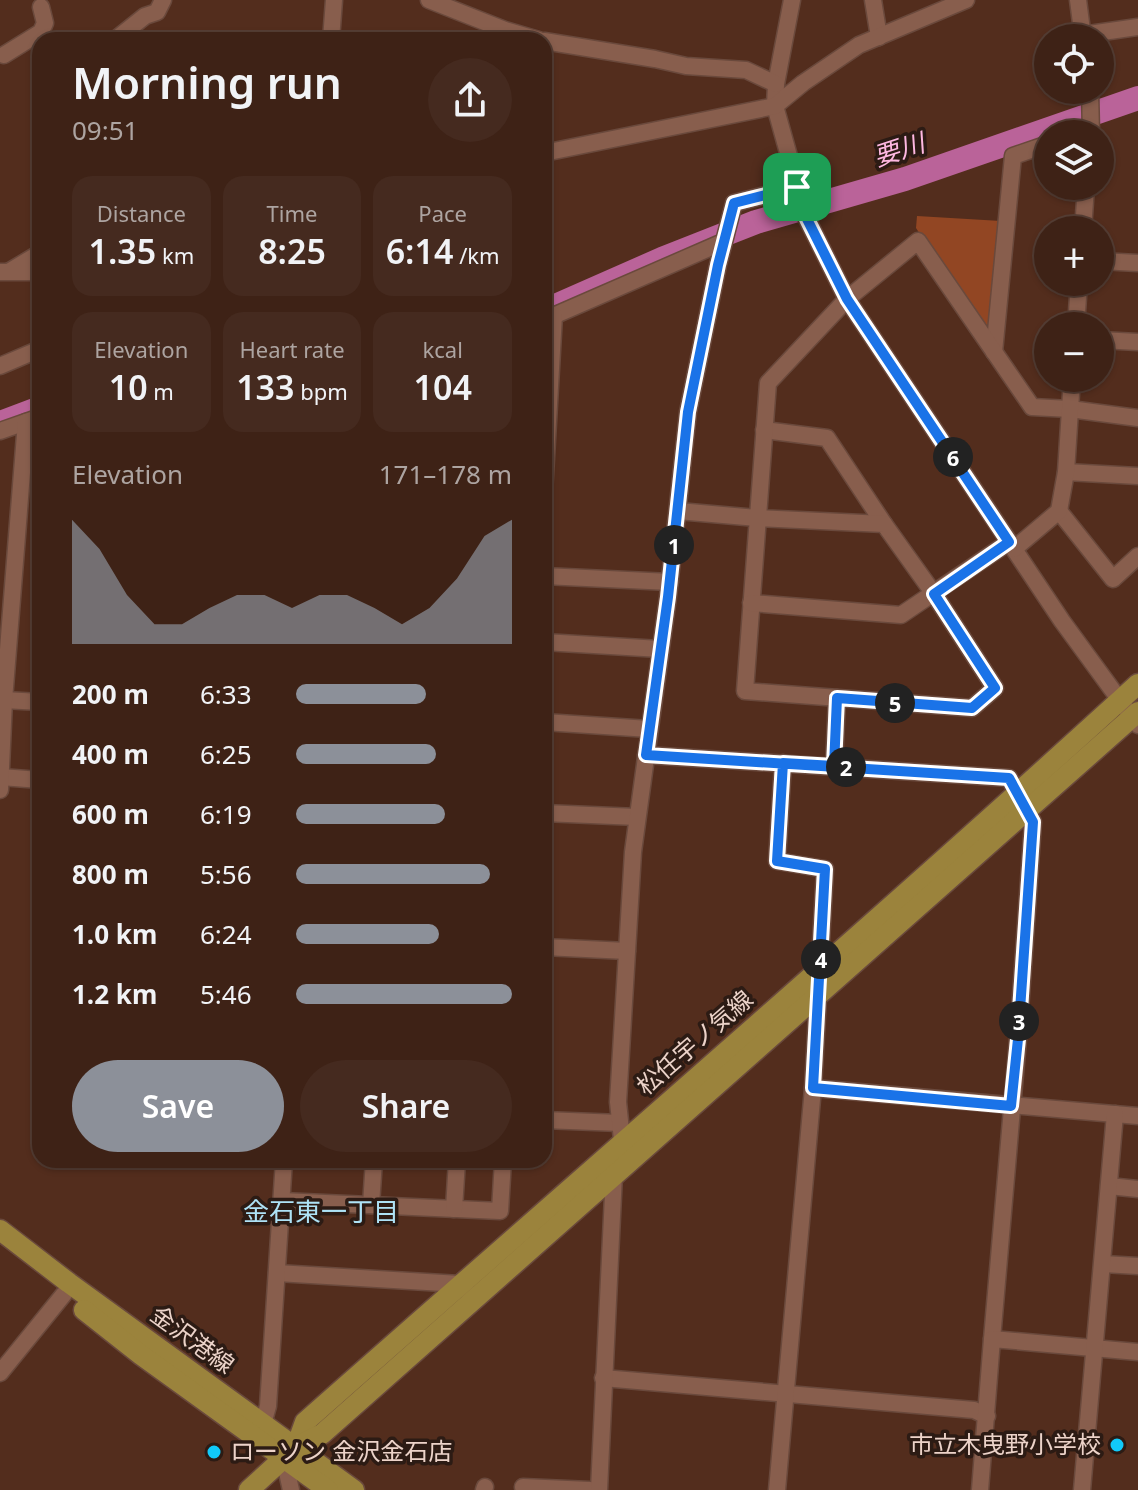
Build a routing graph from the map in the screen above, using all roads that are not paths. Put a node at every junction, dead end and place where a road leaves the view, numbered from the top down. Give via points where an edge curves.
1 (163, 0) edge
2 (334, 0) edge
3 (429, 0) edge
4 (792, 0) edge
5 (873, 0) edge
6 (966, 0) edge
7 (1078, 0) edge
8 (938, 6) edge
9 (41, 7) dead end
10 (1081, 24) edge
11 (1138, 27) edge
12 (1114, 31) edge
13 (41, 32) edge
14 (125, 32) edge
15 (332, 32) edge
16 (496, 32) edge
17 (32, 37) edge
18 (879, 37) junction
19 (552, 43) edge
20 (1, 54) edge
21 (776, 84) junction
22 (775, 106) junction
23 (1034, 149) edge
24 (552, 151) edge
25 (799, 193) junction
26 (725, 236) junction
27 (32, 257) edge
28 (1114, 262) edge
29 (1138, 263) edge
30 (4, 272) edge
31 (32, 272) edge
32 (847, 299) junction
33 (552, 317) edge
34 (1114, 341) edge
35 (1138, 342) edge
36 (32, 352) edge
37 (994, 352) junction
38 (0, 366) edge
39 (1071, 392) edge
40 (1070, 409) junction
41 (1138, 418) edge
42 (32, 420) edge
43 (32, 425) edge
44 (764, 430) junction
45 (0, 431) edge
46 (22, 470) junction
47 (32, 471) edge
48 (1066, 472) junction
49 (1138, 476) edge
50 (678, 511) junction
51 (1059, 511) junction
52 (0, 513) edge
53 (19, 514) junction
54 (757, 518) junction
55 (884, 524) junction
56 (1012, 546) junction
57 (1138, 556) edge
58 (552, 576) edge
59 (7, 579) edge
60 (670, 582) junction
61 (934, 594) junction
62 (751, 603) junction
63 (552, 642) edge
64 (660, 649) junction
65 (3, 671) edge
66 (1138, 684) edge
67 (837, 698) junction
68 (4, 700) junction
69 (32, 702) edge
70 (1132, 714) edge
71 (552, 723) edge
72 (2, 729) edge
73 (649, 729) junction
74 (646, 755) junction
75 (783, 763) junction
76 (834, 766) junction
77 (1, 777) edge
78 (32, 779) edge
79 (0, 790) edge
80 (1023, 801) junction
81 (552, 813) edge
82 (637, 817) junction
83 (552, 947) edge
84 (627, 951) junction
85 (821, 970) junction
86 (818, 997) junction
87 (813, 1088) junction
88 (1011, 1106) junction
89 (1115, 1114) junction
90 (1138, 1116) edge
91 (552, 1121) edge
92 (621, 1132) junction
93 (284, 1168) edge
94 (373, 1168) edge
95 (457, 1168) edge
96 (503, 1168) edge
97 (614, 1174) junction
98 (1109, 1186) junction
99 (1138, 1189) edge
100 (282, 1201) junction
101 (371, 1205) junction
102 (454, 1209) junction
103 (0, 1230) edge
104 (0, 1245) edge
105 (1103, 1264) junction
106 (1138, 1266) edge
107 (277, 1273) junction
108 (468, 1291) junction
109 (64, 1294) junction
110 (992, 1339) junction
111 (1096, 1349) junction
112 (1138, 1352) edge
113 (0, 1373) edge
114 (603, 1378) junction
115 (785, 1395) junction
116 (987, 1416) junction
117 (258, 1429) junction
118 (290, 1453) junction
119 (523, 1487) dead end
120 (249, 1490) edge
121 (291, 1490) edge
122 (328, 1490) edge
123 (354, 1490) edge
124 (590, 1490) edge
125 (599, 1490) edge
126 (777, 1490) edge
127 (980, 1490) edge
128 (1082, 1490) edge

1 - 14 street via 157,12
2 - 15 street
3 - 16 street
4 - 21 street
5 - 18 street
6 - 8 street
7 - 10 street
8 - 18 street
9 - 13 street
11 - 12 street
17 - 20 street
18 - 22 street via 859,45
19 - 21 street via 686,66 746,70
21 - 22 street
22 - 24 street
22 - 25 street
23 - 37 street via 1013,156
25 - 26 street via 734,203
25 - 32 street
26 - 33 street
26 - 50 street via 688,412
27 - 30 street
28 - 29 street
30 - 31 street
32 - 37 street via 918,241
32 - 44 street via 768,383
32 - 56 street
34 - 35 street
36 - 38 street
37 - 40 street via 1032,407
39 - 40 street
40 - 41 street
40 - 48 street
42 - 45 street
43 - 46 street
44 - 54 street
44 - 55 street via 827,438
46 - 47 street
46 - 53 street
48 - 49 street
48 - 51 street
50 - 54 street
50 - 60 street
51 - 56 street
51 - 57 street via 1113,579
52 - 53 street
53 - 59 street
54 - 55 street
54 - 62 street
55 - 61 street
56 - 61 street
56 - 70 street
58 - 60 street
59 - 65 street
60 - 64 street
61 - 62 street via 901,615
61 - 67 street via 995,688 972,708
62 - 67 street via 745,691
63 - 64 street
64 - 73 street
65 - 68 street
66 - 70 main road, 松任宇ノ気線
67 - 76 street
68 - 69 street
68 - 72 street
70 - 80 main road, 松任宇ノ気線
71 - 73 street
72 - 77 street
73 - 74 street
74 - 75 street
74 - 82 street
75 - 76 street
75 - 85 street via 777,861 825,869
76 - 80 street via 1009,778
77 - 78 street
77 - 79 street
80 - 85 main road, 松任宇ノ気線
80 - 86 main road, 松任宇ノ気線
80 - 88 street via 1033,822
81 - 82 street
82 - 84 street
83 - 84 street
84 - 92 street
85 - 86 street
85 - 92 main road, 松任宇ノ気線
86 - 87 street
86 - 97 main road, 松任宇ノ気線
87 - 88 street
87 - 115 street
88 - 89 street
88 - 110 street
89 - 90 street
89 - 98 street
91 - 92 street
92 - 97 street
92 - 108 main road, 松任宇ノ気線
93 - 100 street
94 - 101 street
95 - 102 street
96 - 102 street via 500,1211
97 - 108 main road, 松任宇ノ気線
97 - 114 street
98 - 99 street
98 - 105 street
100 - 101 street
100 - 107 street
101 - 102 street
103 - 117 main road, 金沢港線
104 - 109 main road, 金沢港線
105 - 106 street
105 - 111 street
107 - 108 street
107 - 117 street via 268,1406
108 - 118 main road, 松任宇ノ気線 via 305,1422
109 - 113 street
109 - 117 main road, 金沢港線 via 141,1355
110 - 111 street
110 - 116 street
111 - 112 street
111 - 128 street
114 - 115 street
114 - 125 street
115 - 116 street via 974,1410
115 - 126 street
116 - 127 street
117 - 118 main road, 金沢港線
118 - 120 main road, 松任宇ノ気線
118 - 121 street
118 - 122 main road, 金沢港線
118 - 123 main road, 金沢港線
119 - 124 street

